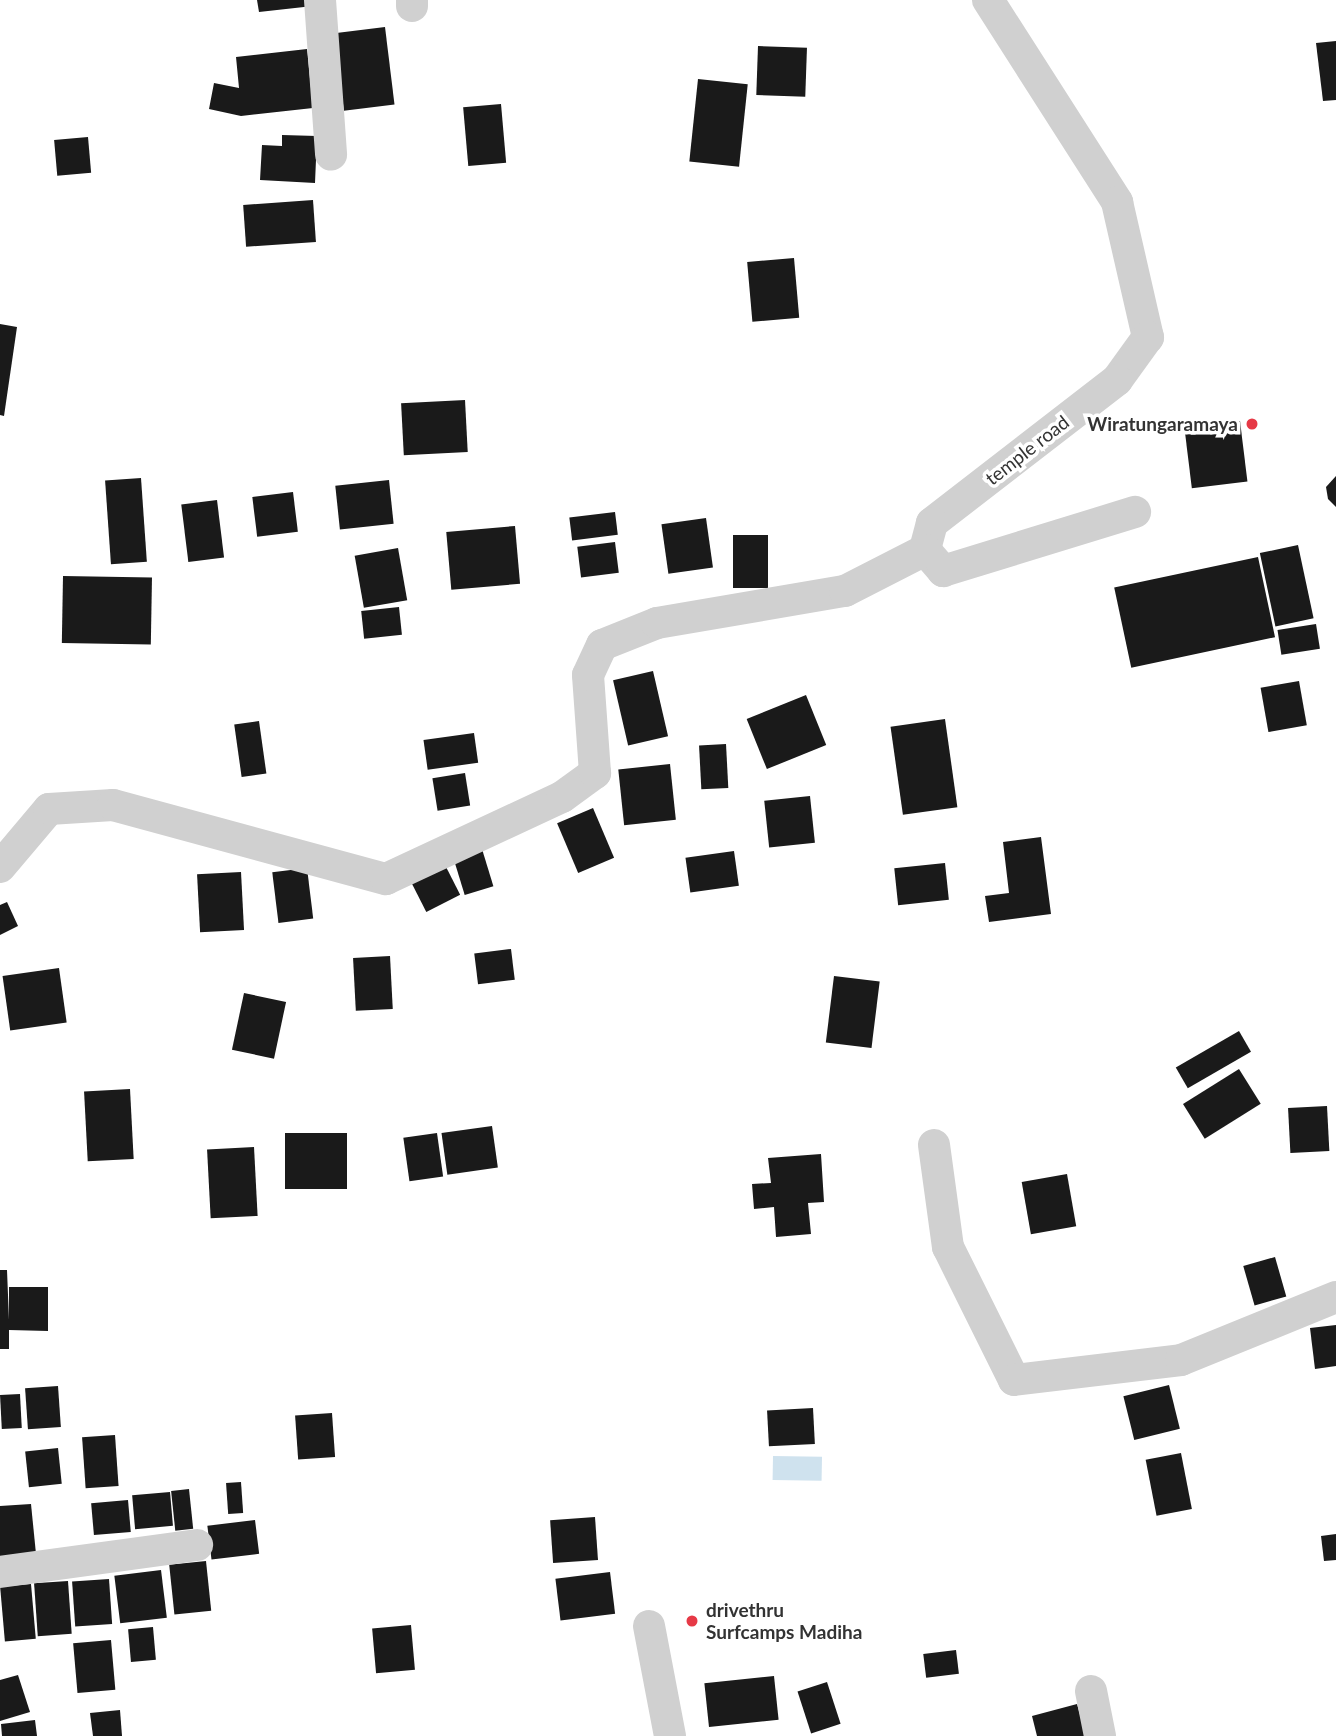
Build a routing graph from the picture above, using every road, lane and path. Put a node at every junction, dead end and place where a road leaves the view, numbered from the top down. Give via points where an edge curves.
1 (320, 0) edge
2 (988, 0) edge
3 (331, 155) dead end
4 (1135, 512) dead end
5 (925, 550) junction
6 (0, 867) edge
7 (934, 1145) dead end
8 (1336, 1297) edge
9 (197, 1545) dead end
10 (0, 1572) edge
11 (649, 1626) dead end
12 (1091, 1691) dead end
13 (670, 1736) edge
14 (1100, 1736) edge

1 - 3 street
2 - 5 street, temple road via 1117,202 1148,337 1117,380 932,523
4 - 5 street via 943,571
5 - 6 street via 845,591 657,623 602,645 589,675 594,773 562,797 386,879 113,805 49,809
7 - 8 street via 948,1247 1014,1380 1181,1360
9 - 10 street
11 - 13 street
12 - 14 street

